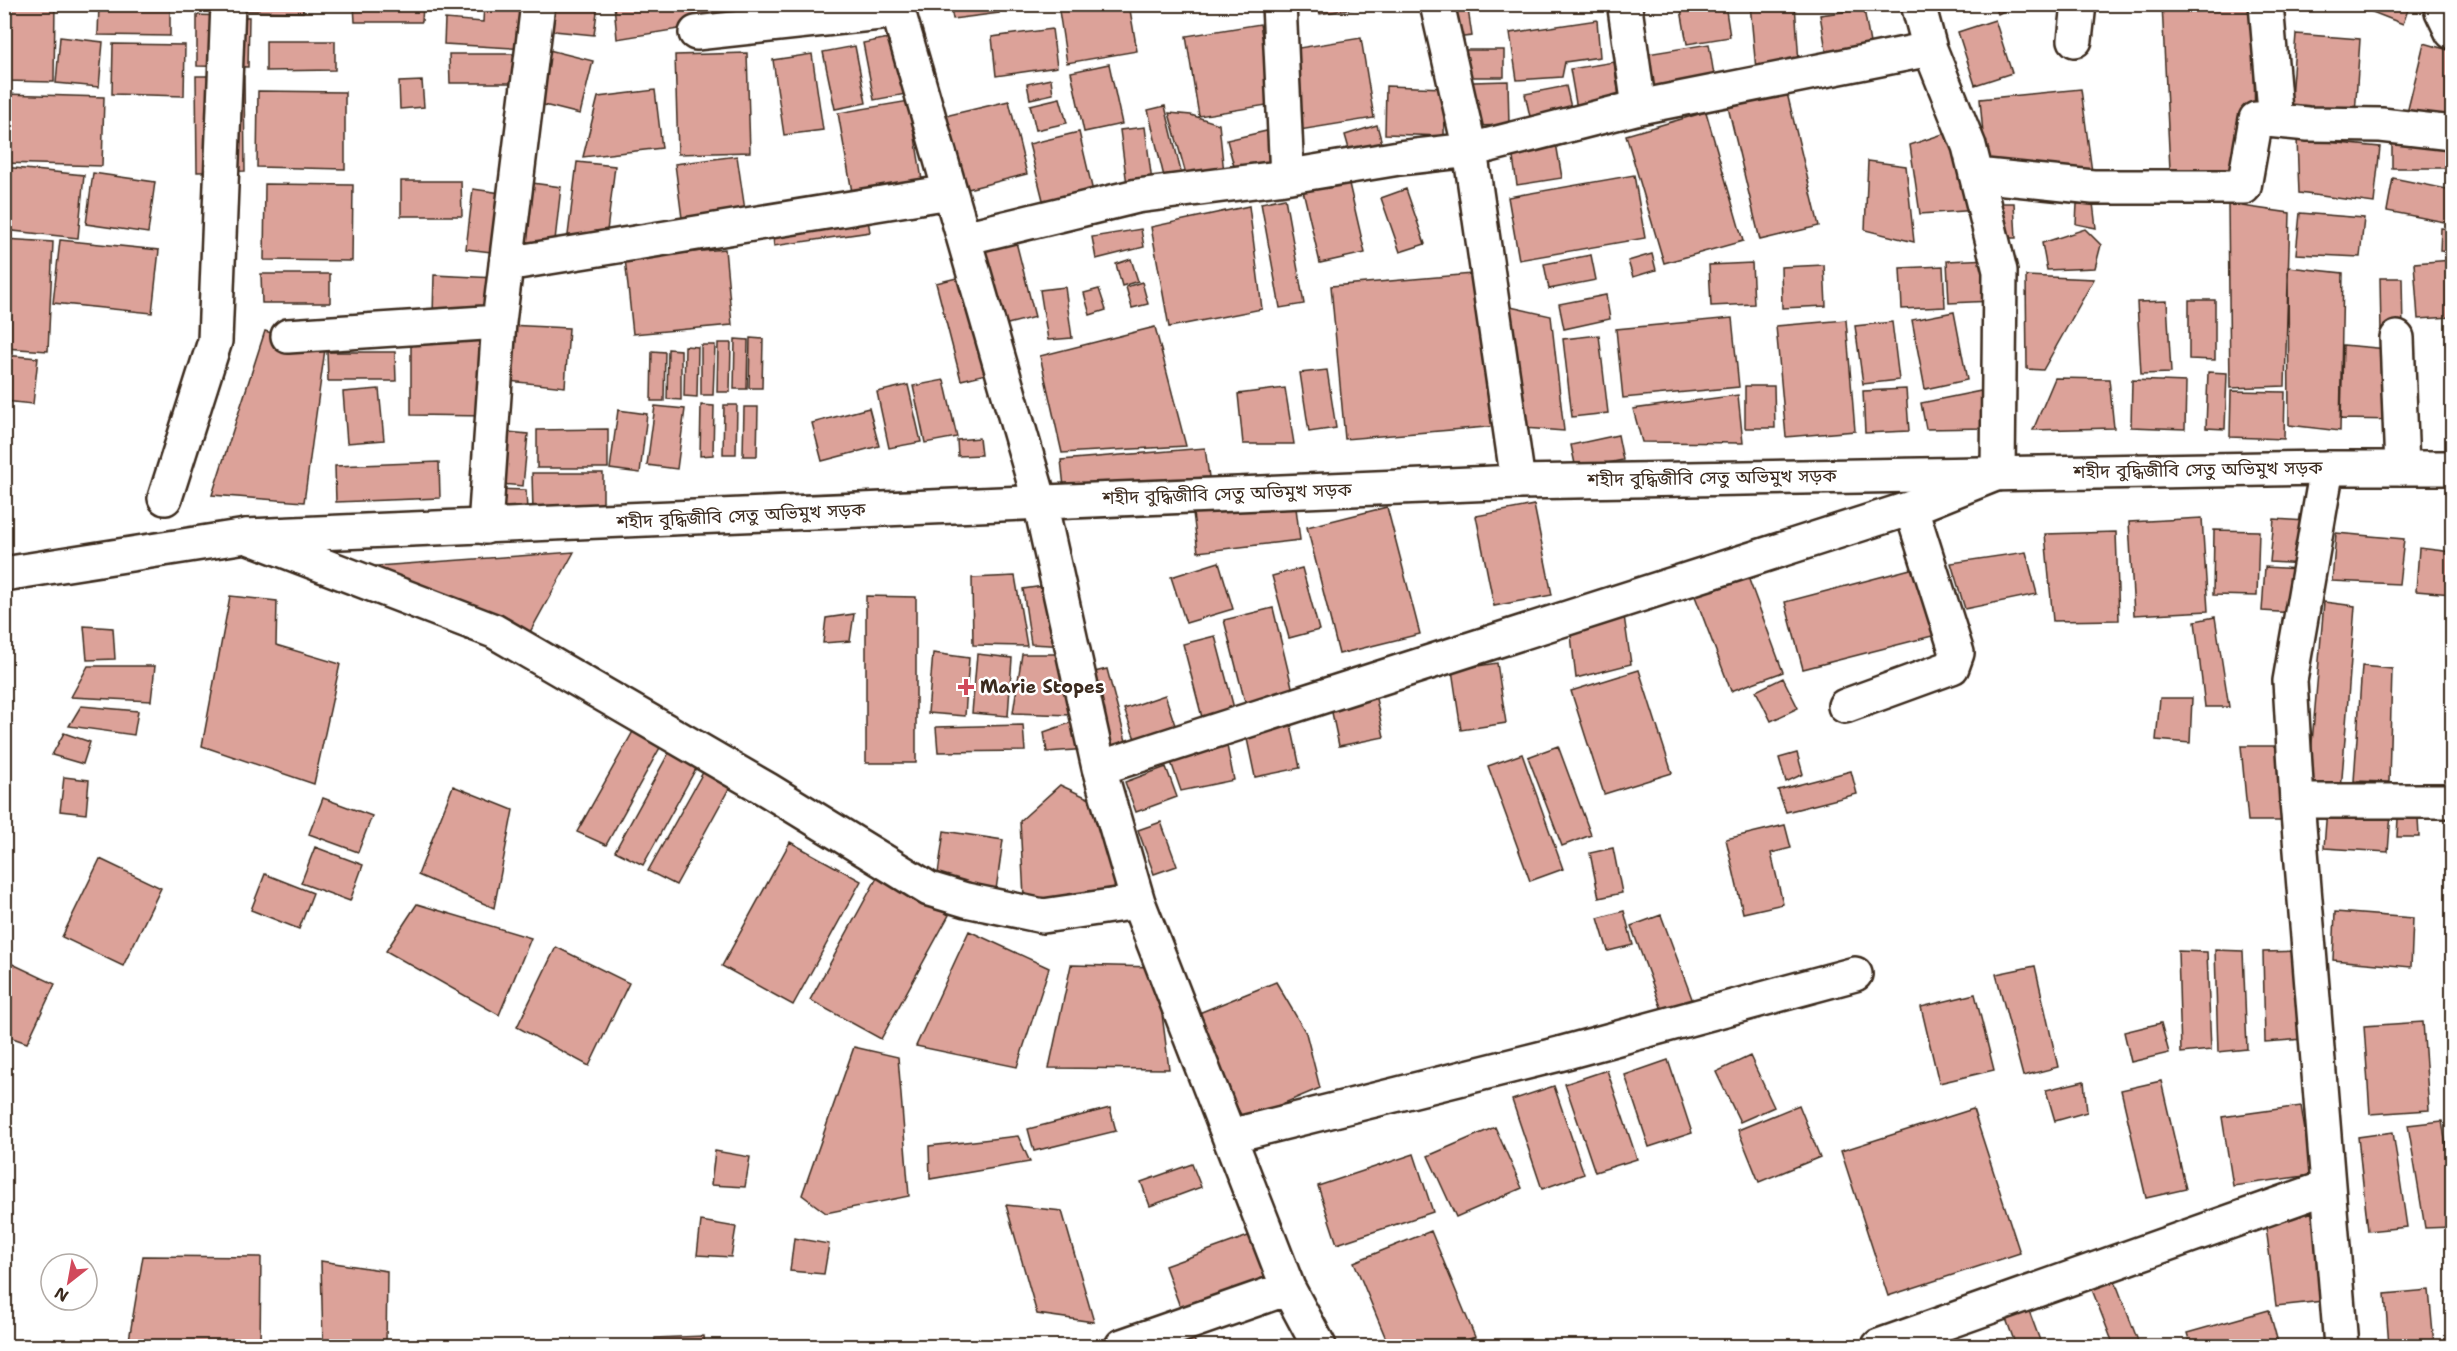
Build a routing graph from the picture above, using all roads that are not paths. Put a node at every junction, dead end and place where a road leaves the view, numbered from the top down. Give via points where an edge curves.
1 (228, 4) edge
2 (538, 4) edge
3 (1279, 4) edge
4 (1437, 4) edge
5 (1918, 4) edge
6 (2079, 4) edge
7 (2266, 4) edge
8 (2441, 4) edge
9 (897, 8) edge
10 (1625, 8) dead end
11 (2452, 32) edge
12 (696, 33) dead end
13 (2075, 40) dead end
14 (1930, 49) junction
15 (1639, 107) junction
16 (2275, 111) dead end
17 (2452, 133) edge
18 (1470, 150) junction
19 (1976, 175) junction
20 (1287, 176) junction
21 (950, 192) junction
22 (964, 238) junction
23 (506, 264) junction
24 (499, 322) junction
25 (288, 336) dead end
26 (2397, 338) dead end
27 (2327, 468) junction
28 (2402, 468) junction
29 (2452, 468) edge
30 (1998, 473) junction
31 (1518, 482) junction
32 (165, 498) dead end
33 (1040, 502) junction
34 (1911, 508) junction
35 (485, 527) junction
36 (246, 536) junction
37 (4, 574) edge
38 (1845, 706) dead end
39 (1100, 768) junction
40 (2296, 801) junction
41 (2452, 801) edge
42 (1138, 902) junction
43 (1855, 974) dead end
44 (1230, 1136) junction
45 (2328, 1187) junction
46 (1288, 1288) junction
47 (1122, 1347) edge
48 (1319, 1347) edge
49 (1879, 1347) edge
50 (2341, 1347) edge

1 - 32 street via 215,341
2 - 23 street
3 - 20 street
4 - 18 street
5 - 14 street
6 - 13 street
7 - 16 street
8 - 11 street
9 - 12 street
9 - 21 street
10 - 15 street
14 - 15 street
14 - 19 street via 1969,146
15 - 18 street
17 - 19 street via 2381,124 2256,119 2244,187 2093,187
18 - 20 street
18 - 31 street
19 - 30 street via 2000,271
20 - 22 street via 1137,196
21 - 22 street
21 - 23 street
22 - 33 street
23 - 24 street
24 - 25 street
24 - 35 street
26 - 28 street
27 - 28 street, শহীদ বুদ্ধিজীবি সেতু অভিমুখ সড়ক
27 - 30 street, শহীদ বুদ্ধিজীবি সেতু অভিমুখ সড়ক
27 - 40 street via 2290,681
28 - 29 street, শহীদ বুদ্ধিজীবি সেতু অভিমুখ সড়ক
30 - 31 street, শহীদ বুদ্ধিজীবি সেতু অভিমুখ সড়ক
30 - 34 street
31 - 33 street, শহীদ বুদ্ধিজীবি সেতু অভিমুখ সড়ক
33 - 35 street, শহীদ বুদ্ধিজীবি সেতু অভিমুখ সড়ক
33 - 39 street
34 - 38 street via 1957,653 1952,667
34 - 39 street via 1300,698
35 - 36 street, শহীদ বুদ্ধিজীবি সেতু অভিমুখ সড়ক
36 - 37 street, শহীদ বুদ্ধিজীবি সেতু অভিমুখ সড়ক
36 - 42 street via 494,631 768,790 929,889 1043,916
39 - 42 street
40 - 41 street
40 - 45 street
42 - 44 street
43 - 44 street via 1559,1054
44 - 46 street
45 - 49 street
45 - 50 street
46 - 47 street
46 - 48 street

